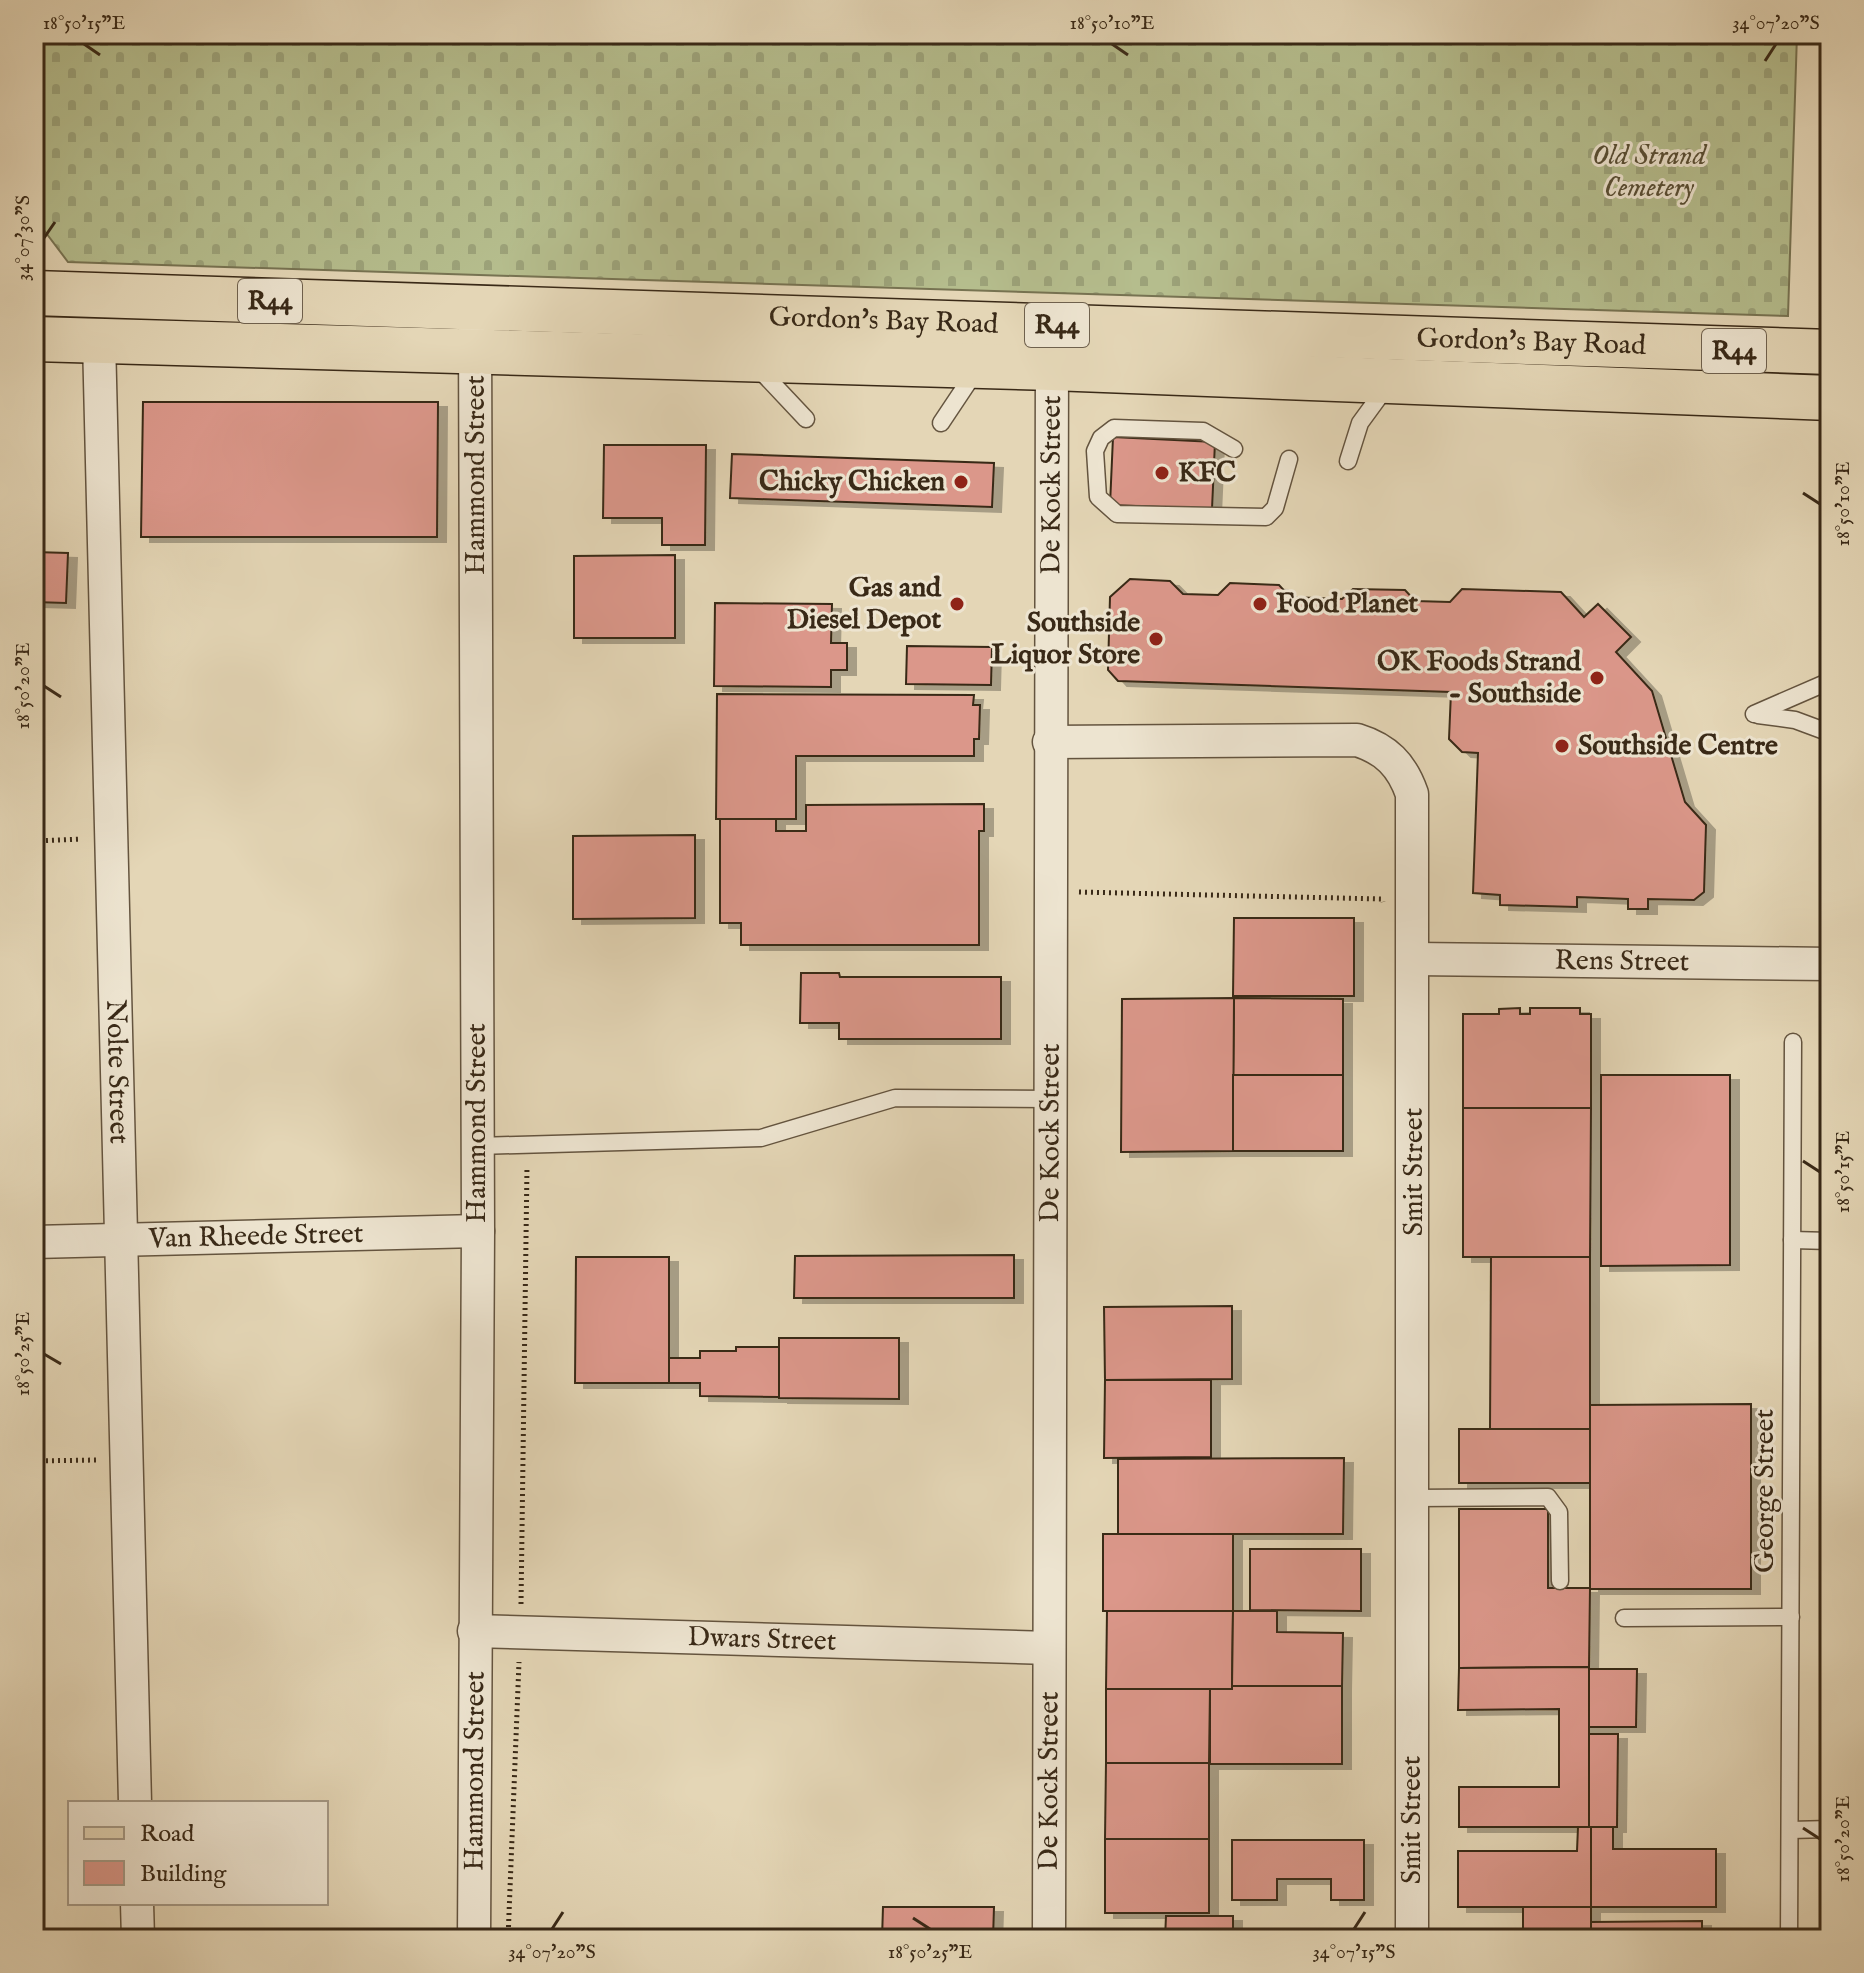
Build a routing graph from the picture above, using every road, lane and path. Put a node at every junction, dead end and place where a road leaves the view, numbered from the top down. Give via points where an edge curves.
1 (34, 293) edge
2 (475, 306) junction
3 (1052, 325) junction
4 (34, 339) edge
5 (99, 340) junction
6 (475, 352) junction
7 (1830, 352) edge
8 (751, 360) junction
9 (978, 367) junction
10 (1052, 368) junction
11 (1391, 382) junction
12 (1830, 398) edge
13 (806, 419) dead end
14 (941, 423) dead end
15 (1234, 449) dead end
16 (1289, 459) dead end
17 (1348, 461) dead end
18 (1830, 681) edge
19 (1830, 733) edge
20 (1049, 742) junction
21 (111, 838) junction
22 (34, 841) edge
23 (1050, 892) junction
24 (1388, 911) dead end
25 (1414, 959) junction
26 (1830, 964) edge
27 (1793, 1042) dead end
28 (1050, 1099) junction
29 (527, 1145) junction
30 (478, 1146) junction
31 (478, 1231) junction
32 (121, 1240) junction
33 (1792, 1240) junction
34 (1830, 1241) edge
35 (34, 1242) edge
36 (127, 1459) junction
37 (34, 1461) edge
38 (1413, 1498) junction
39 (1560, 1581) dead end
40 (1791, 1617) junction
41 (1624, 1618) dead end
42 (474, 1631) junction
43 (520, 1633) junction
44 (1049, 1648) junction
45 (135, 1801) edge
46 (1830, 1829) edge
47 (1790, 1830) junction
48 (137, 1905) edge
49 (138, 1939) edge
50 (474, 1939) edge
51 (508, 1939) edge
52 (1049, 1939) edge
53 (1412, 1939) edge
54 (1789, 1939) edge

1 - 2 main road, Gordon's Bay Road / R44
2 - 3 main road, Gordon's Bay Road / R44
2 - 6 street, Hammond Street
3 - 7 main road, Gordon's Bay Road / R44
3 - 10 street, De Kock Street
4 - 5 main road, Gordon's Bay Road / R44
5 - 6 main road, Gordon's Bay Road / R44
5 - 21 street, Nolte Street
6 - 8 main road, Gordon's Bay Road / R44
6 - 30 street, Hammond Street
8 - 9 main road, Gordon's Bay Road / R44
8 - 13 lane
9 - 10 main road, Gordon's Bay Road / R44
9 - 14 lane
10 - 11 main road, Gordon's Bay Road / R44
10 - 20 street, De Kock Street
11 - 12 main road, Gordon's Bay Road / R44
11 - 17 lane via 1360,423
15 - 16 lane via 1203,431 1114,428 1095,451 1098,497 1117,514 1266,517 1275,508
18 - 19 lane via 1754,714 1795,720
20 - 23 street, De Kock Street
20 - 25 street, Smit Street via 1341,739 1374,745 1399,765 1412,794
21 - 22 path
21 - 32 street, Nolte Street
23 - 24 path via 1382,899
23 - 28 street, De Kock Street
25 - 26 street, Rens Street
25 - 38 street, Smit Street
27 - 33 lane, George Street
28 - 29 lane via 895,1098 761,1138
28 - 44 street, De Kock Street
29 - 30 lane
29 - 43 path
30 - 31 street, Hammond Street
31 - 32 street, Van Rheede Street
31 - 42 street, Hammond Street
32 - 35 street, Van Rheede Street
32 - 36 street, Nolte Street
33 - 34 lane
33 - 40 lane, George Street
36 - 37 path
36 - 45 street, Nolte Street
38 - 39 lane via 1548,1497 1559,1512
38 - 53 street, Smit Street
40 - 41 lane
40 - 47 lane, George Street
42 - 43 street, Dwars Street
42 - 50 street, Hammond Street
43 - 44 street, Dwars Street
43 - 51 path
44 - 52 street, De Kock Street
46 - 47 lane
47 - 54 lane, George Street
48 - 49 street

